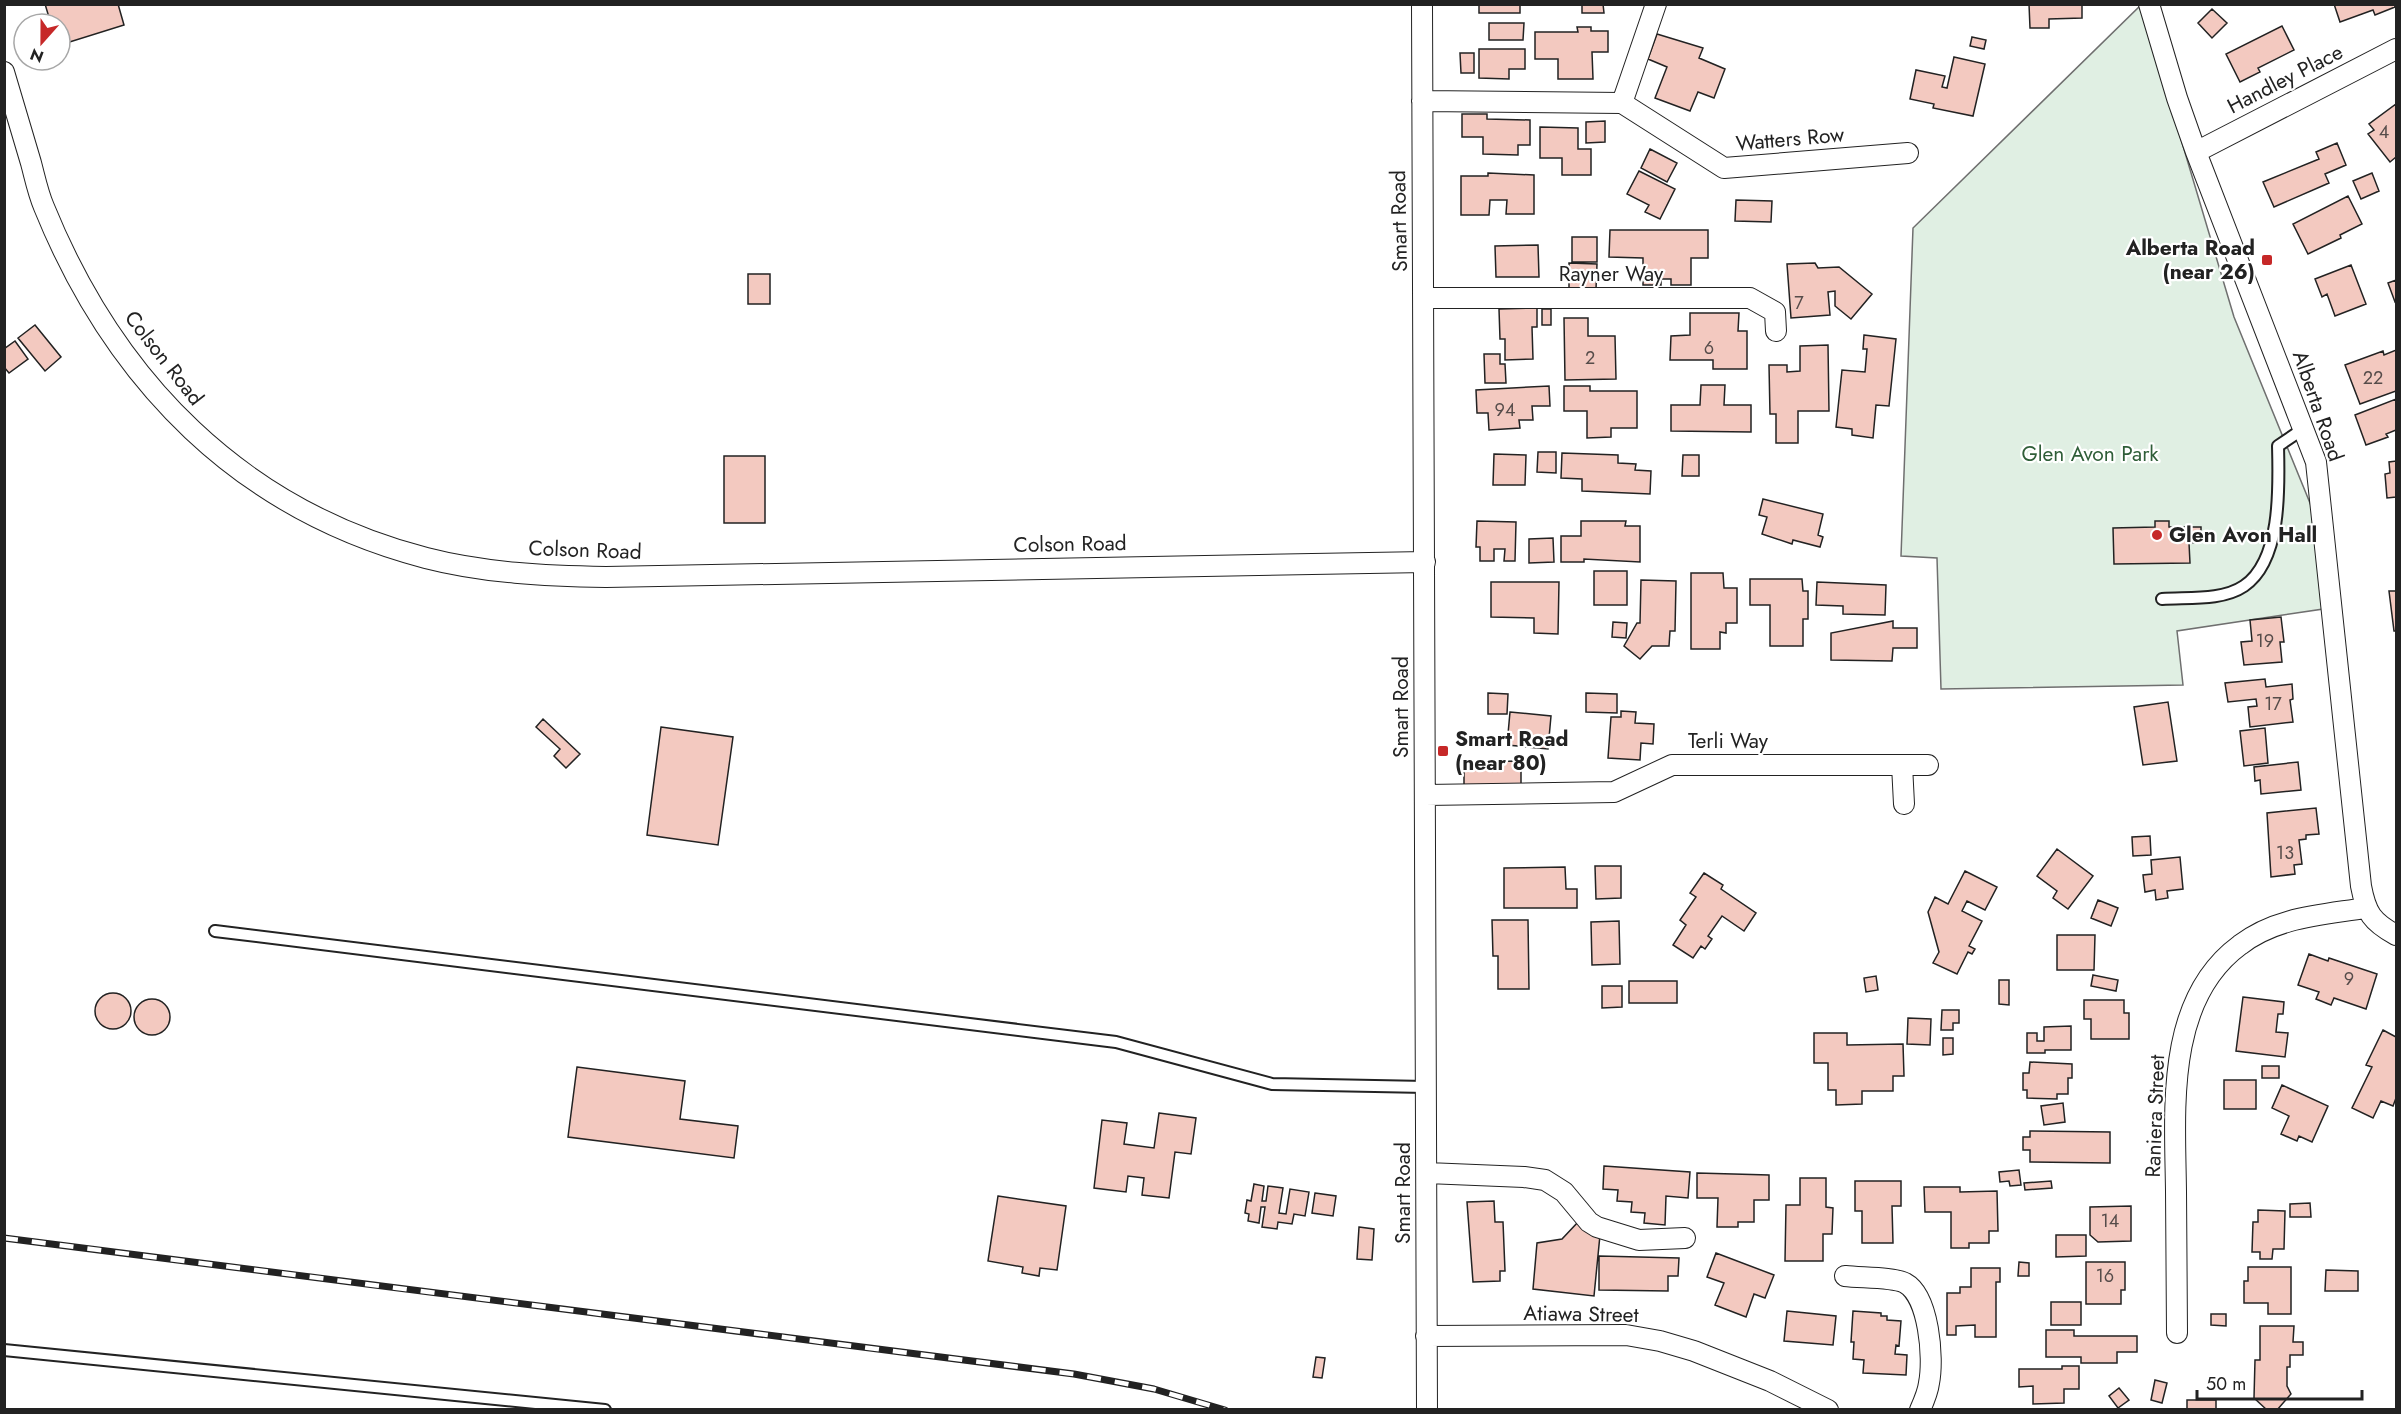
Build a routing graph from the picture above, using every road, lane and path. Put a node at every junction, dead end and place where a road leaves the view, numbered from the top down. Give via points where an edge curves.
1 (1422, 4) edge
2 (1656, 4) edge
3 (2149, 4) edge
4 (2397, 49) edge
5 (4, 72) edge
6 (1422, 101) junction
7 (1622, 103) junction
8 (2196, 152) junction
9 (1908, 153) dead end
10 (1424, 298) junction
11 (1776, 332) dead end
12 (2303, 429) junction
13 (1425, 562) junction
14 (2162, 599) dead end
15 (1902, 765) junction
16 (1929, 765) dead end
17 (1426, 795) junction
18 (1904, 804) dead end
19 (2365, 908) junction
20 (215, 931) dead end
21 (2397, 935) edge
22 (1426, 1087) junction
23 (1427, 1173) junction
24 (1685, 1238) dead end
25 (1845, 1276) dead end
26 (2177, 1333) dead end
27 (1426, 1336) junction
28 (4, 1350) edge
29 (605, 1410) edge
30 (1427, 1410) edge
31 (1828, 1410) edge
32 (1920, 1410) edge

1 - 6 street, Smart Road
2 - 7 street
3 - 8 street, Alberta Road
4 - 8 street, Handley Place
5 - 13 street, Colson Road via 44,206 73,268 101,317 169,410 265,490 345,532 388,548 493,570 606,577
6 - 7 street
6 - 10 street, Smart Road
7 - 9 street, Watters Row via 1724,168
8 - 12 street, Alberta Road
10 - 11 street, Rayner Way via 1750,298 1775,312
10 - 13 street, Smart Road
12 - 14 lane via 2278,446 2278,502 2271,544 2258,572 2243,586 2216,596
12 - 19 street, Alberta Road via 2316,462
13 - 17 street, Smart Road
15 - 16 street, Terli Way
15 - 17 street, Terli Way via 1672,765 1614,792
15 - 18 street
17 - 22 street, Smart Road
19 - 21 street via 2378,924
19 - 26 street, Raniera Street via 2299,918 2267,929 2217,964 2200,993 2178,1061
20 - 22 lane via 1116,1042 1272,1084
22 - 23 street, Smart Road
23 - 24 street via 1545,1180 1564,1192 1597,1227 1639,1240
23 - 27 street, Smart Road
25 - 32 street via 1903,1282 1920,1297 1929,1342 1930,1381
27 - 30 street, Smart Road
27 - 31 street, Atiawa Street via 1626,1335 1660,1341 1770,1381
28 - 29 lane

